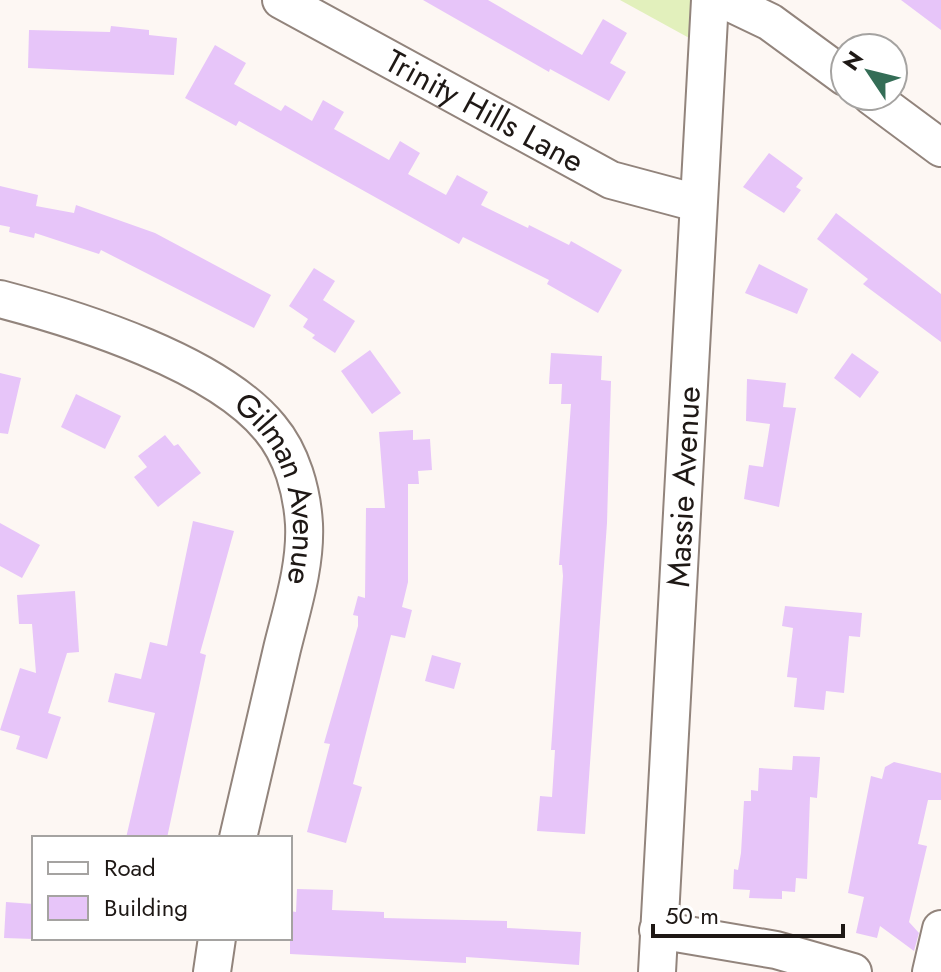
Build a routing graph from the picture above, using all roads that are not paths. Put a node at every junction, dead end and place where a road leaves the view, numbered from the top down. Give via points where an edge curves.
1 (281, 0) edge
2 (710, 0) edge
3 (724, 0) edge
4 (829, 65) edge
5 (893, 112) edge
6 (941, 148) edge
7 (697, 203) junction
8 (0, 299) edge
9 (238, 836) edge
10 (941, 929) edge
11 (658, 930) junction
12 (217, 940) edge
13 (212, 972) edge
14 (657, 972) edge
15 (853, 972) edge
16 (931, 972) edge

1 - 7 street, Trinity Hills Lane via 611,180
2 - 7 street, Massie Avenue
3 - 4 street via 770,22
5 - 6 street
7 - 11 street, Massie Avenue
8 - 9 street, Gilman Avenue via 67,316 190,370 259,415 293,467 304,526 300,574
10 - 16 street
11 - 14 street, Massie Avenue
11 - 15 street via 776,950
12 - 13 street

